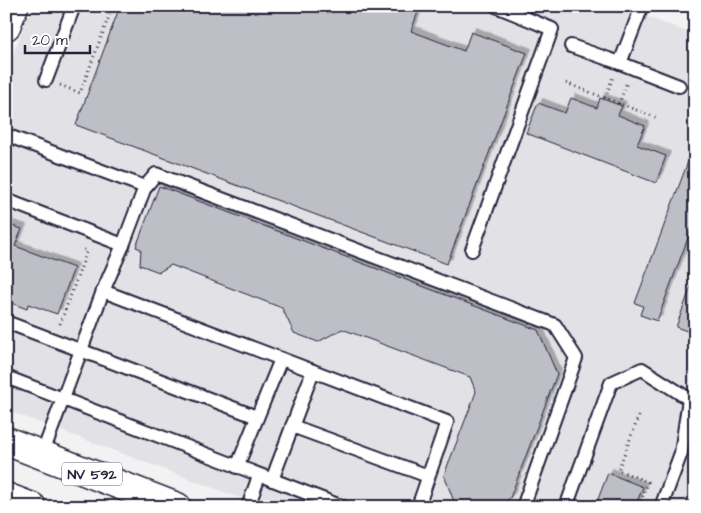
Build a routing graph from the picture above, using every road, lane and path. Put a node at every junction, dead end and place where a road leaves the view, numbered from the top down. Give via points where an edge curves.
1 (14, 6) edge
2 (74, 6) edge
3 (113, 6) edge
4 (496, 6) edge
5 (642, 6) edge
6 (6, 26) edge
7 (572, 46) dead end
8 (620, 63) junction
9 (46, 80) joint
10 (566, 83) dead end
11 (679, 86) dead end
12 (657, 118) dead end
13 (6, 135) edge
14 (145, 187) junction
15 (6, 200) edge
16 (123, 245) junction
17 (78, 248) dead end
18 (472, 250) dead end
19 (103, 292) junction
20 (6, 322) edge
21 (59, 326) dead end
22 (80, 350) junction
23 (281, 359) junction
24 (313, 371) junction
25 (6, 377) edge
26 (62, 399) junction
27 (639, 416) dead end
28 (257, 417) junction
29 (292, 426) junction
30 (6, 441) edge
31 (42, 455) junction
32 (237, 467) junction
33 (259, 476) junction
34 (428, 476) junction
35 (272, 480) junction
36 (6, 497) edge
37 (32, 507) edge
38 (177, 507) edge
39 (248, 507) edge
40 (343, 507) edge
41 (418, 507) edge
42 (523, 507) edge
43 (566, 507) edge
44 (639, 507) edge
45 (661, 507) edge

1 - 6 main road
2 - 9 lane
3 - 9 path via 80,93
4 - 18 lane via 552,29
5 - 8 lane
7 - 8 lane
8 - 11 lane
10 - 12 path
13 - 14 lane
14 - 16 lane
14 - 42 lane via 156,174 555,324 576,358
15 - 16 lane
16 - 19 lane
17 - 21 path via 87,251
19 - 22 lane
19 - 23 lane
20 - 22 lane
22 - 26 lane
22 - 28 lane
23 - 24 lane
23 - 28 lane
24 - 29 lane
24 - 34 lane via 447,422
25 - 26 lane
26 - 31 lane
26 - 32 lane
27 - 44 path via 618,470 648,482
28 - 32 lane
29 - 34 lane
29 - 35 lane
30 - 31 main road, NV 592
31 - 38 main road, NV 592
32 - 33 lane
33 - 35 lane
33 - 39 lane
34 - 41 lane
35 - 40 lane
36 - 37 main road
43 - 45 lane via 611,383 642,369 689,399 681,452

